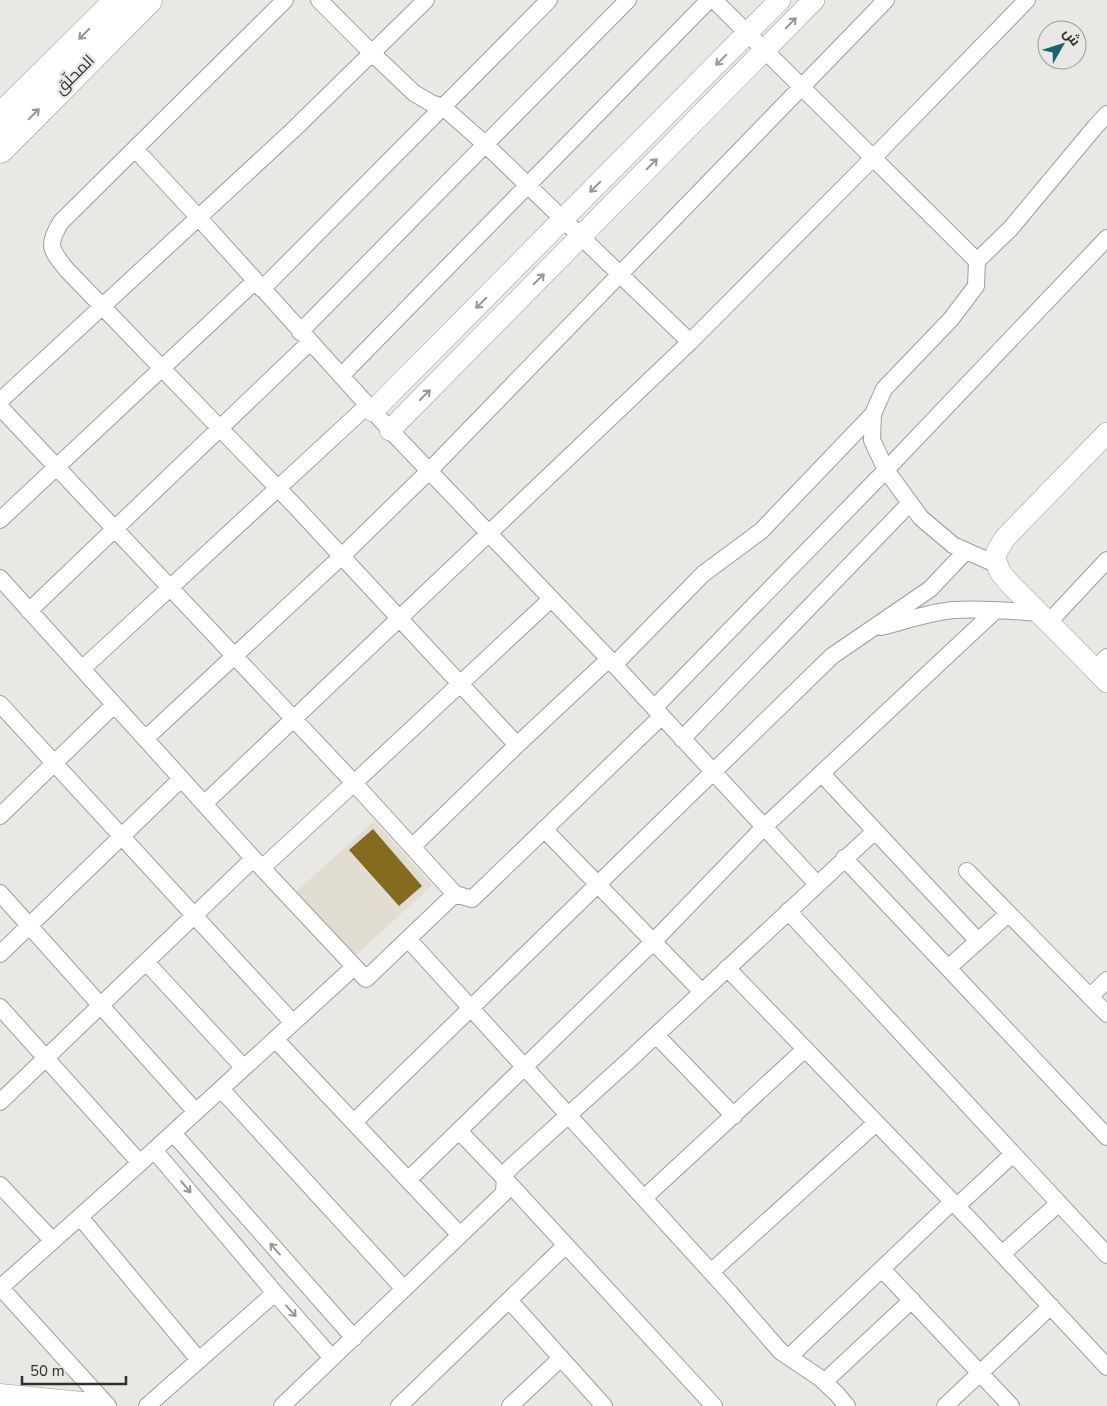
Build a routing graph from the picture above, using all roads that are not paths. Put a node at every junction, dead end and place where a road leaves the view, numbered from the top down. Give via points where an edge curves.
1 (119, 0) edge
2 (148, 0) edge
3 (285, 0) edge
4 (319, 0) edge
5 (426, 0) edge
6 (549, 0) edge
7 (628, 0) edge
8 (709, 0) edge
9 (714, 0) edge
10 (780, 0) edge
11 (814, 0) edge
12 (886, 0) edge
13 (1027, 0) edge
14 (748, 33) junction
15 (764, 50) junction
16 (372, 53) junction
17 (802, 87) junction
18 (443, 107) junction
19 (1107, 114) edge
20 (0, 118) edge
21 (485, 144) junction
22 (0, 148) edge
23 (134, 149) junction
24 (873, 158) junction
25 (528, 185) junction
26 (199, 218) junction
27 (563, 220) junction
28 (580, 237) junction
29 (1107, 238) edge
30 (977, 261) junction
31 (619, 275) junction
32 (259, 285) junction
33 (102, 307) junction
34 (306, 337) junction
35 (690, 342) junction
36 (162, 368) junction
37 (341, 376) junction
38 (0, 402) edge
39 (0, 406) edge
40 (370, 408) junction
41 (873, 414) junction
42 (220, 429) junction
43 (390, 430) junction
44 (1107, 433) edge
45 (57, 467) junction
46 (886, 470) junction
47 (429, 471) junction
48 (278, 488) junction
49 (910, 504) junction
50 (0, 520) edge
51 (115, 529) junction
52 (489, 534) junction
53 (966, 551) junction
54 (342, 556) junction
55 (1107, 560) edge
56 (997, 563) junction
57 (0, 578) edge
58 (170, 588) junction
59 (551, 599) junction
60 (996, 610) junction
61 (29, 611) junction
62 (1044, 617) junction
63 (400, 619) junction
64 (867, 631) junction
65 (234, 656) junction
66 (612, 662) junction
67 (82, 669) junction
68 (1103, 670) edge
69 (460, 684) junction
70 (0, 704) edge
71 (114, 705) junction
72 (658, 712) junction
73 (294, 719) junction
74 (145, 739) junction
75 (682, 739) junction
76 (517, 745) junction
77 (54, 763) junction
78 (713, 772) junction
79 (822, 774) junction
80 (182, 779) junction
81 (354, 783) junction
82 (204, 804) junction
83 (0, 816) edge
84 (764, 828) junction
85 (544, 829) junction
86 (875, 830) junction
87 (122, 837) junction
88 (412, 847) junction
89 (844, 858) junction
90 (257, 863) junction
91 (967, 871) dead end
92 (598, 884) junction
93 (817, 884) junction
94 (0, 893) edge
95 (456, 894) junction
96 (788, 911) junction
97 (1008, 914) junction
98 (194, 915) junction
99 (30, 926) junction
100 (408, 939) junction
101 (978, 941) junction
102 (653, 942) junction
103 (0, 954) edge
104 (146, 962) junction
105 (354, 967) junction
106 (727, 968) junction
107 (948, 968) junction
108 (1107, 980) edge
109 (702, 992) junction
110 (1090, 997) junction
111 (100, 1005) junction
112 (0, 1007) edge
113 (471, 1008) junction
114 (1107, 1014) edge
115 (293, 1023) junction
116 (656, 1035) junction
117 (275, 1039) junction
118 (804, 1049) junction
119 (46, 1058) junction
120 (525, 1067) junction
121 (244, 1068) junction
122 (221, 1089) junction
123 (0, 1102) edge
124 (196, 1112) junction
125 (568, 1115) junction
126 (734, 1116) junction
127 (354, 1122) junction
128 (876, 1123) junction
129 (458, 1131) junction
130 (173, 1133) junction
131 (1107, 1137) edge
132 (154, 1150) junction
133 (1013, 1154) junction
134 (140, 1163) junction
135 (505, 1179) junction
136 (408, 1180) junction
137 (0, 1185) edge
138 (644, 1198) junction
139 (1059, 1203) junction
140 (954, 1204) junction
141 (80, 1217) junction
142 (460, 1235) junction
143 (53, 1241) junction
144 (566, 1245) junction
145 (1002, 1254) junction
146 (1107, 1255) edge
147 (882, 1269) junction
148 (710, 1272) junction
149 (0, 1288) edge
150 (404, 1289) junction
151 (274, 1293) junction
152 (509, 1300) junction
153 (912, 1300) junction
154 (1051, 1306) junction
155 (354, 1338) junction
156 (789, 1357) junction
157 (332, 1358) junction
158 (561, 1358) junction
159 (200, 1360) junction
160 (1107, 1366) edge
161 (980, 1373) junction
162 (824, 1382) junction
163 (15, 1401) edge
164 (102, 1406) edge
165 (108, 1406) edge
166 (147, 1406) edge
167 (282, 1406) edge
168 (399, 1406) edge
169 (510, 1406) edge
170 (604, 1406) edge
171 (714, 1406) edge
172 (847, 1406) edge
173 (946, 1406) edge
174 (1011, 1406) edge

1 -> 20 highway, المحلّق
22 -> 2 highway, المحلّق
3 - 23 street
4 - 16 street
5 - 16 street
6 - 18 street
7 - 21 street
8 - 25 street
9 - 14 street
10 - 14 street
15 -> 11 street
12 - 17 street
13 - 24 street
14 - 15 street
14 -> 27 street
15 - 17 street
28 -> 15 street
16 - 18 street via 414,93
16 - 26 street
17 - 24 street
17 - 31 street
18 - 21 street
18 - 32 street
19 - 30 street via 1011,228
21 - 25 street
21 - 34 street
23 - 26 street
23 - 33 street via 61,222 51,247 67,270
24 - 30 street
24 - 35 street
25 - 27 street
25 - 37 street
26 - 32 street
26 - 33 street
27 - 28 street
27 -> 40 street
28 - 31 street
43 -> 28 street
29 - 46 street
30 - 41 street via 976,286 951,319 884,389
31 - 35 street
31 - 47 street
32 - 34 street
32 - 36 street
33 - 36 street
33 - 38 street
34 - 37 street
34 - 42 street
35 - 52 street
36 - 42 street
36 - 45 street
37 - 40 street
39 - 45 street
40 - 43 street
40 - 48 street
41 - 46 street via 872,440
41 - 66 street via 760,531 703,574
42 - 48 street
42 - 51 street
43 - 47 street
44 - 56 street via 1004,538 997,551
45 - 50 street
45 - 51 street
46 - 49 street
46 - 72 street
47 - 52 street
47 - 54 street
48 - 54 street
48 - 58 street
49 - 53 street via 921,518
49 - 75 street
51 - 58 street
51 - 61 street
52 - 59 street
52 - 63 street
53 - 56 street
53 - 64 street via 930,589
54 - 63 street
54 - 65 street
55 - 62 street
56 - 62 street via 1011,586
57 - 61 street
58 - 65 street
58 - 67 street
59 - 66 street
59 - 69 street
60 - 62 street
60 - 64 street via 952,610
60 - 79 street
61 - 67 street
62 - 68 street
63 - 69 street
63 - 73 street
64 - 78 street via 832,656
65 - 73 street
65 - 74 street
66 - 72 street
66 - 76 street
67 - 71 street
69 - 76 street
69 - 81 street
70 - 77 street
71 - 74 street
71 - 77 street
72 - 75 street
72 - 85 street
73 - 81 street
73 - 82 street
74 - 80 street
75 - 78 street
76 - 88 street
77 - 83 street
77 - 87 street
78 - 84 street
78 - 92 street
79 - 84 street
79 - 86 street
80 - 82 street
80 - 87 street
81 - 88 street
81 - 90 street
82 - 90 street
84 - 93 street
84 - 102 street
85 - 92 street
85 - 95 street via 472,899
86 - 89 street
86 - 101 street
87 - 98 street
87 - 99 street
88 - 95 street
89 - 93 street
89 - 107 street
90 - 98 street
90 - 105 street
91 - 97 street
92 - 102 street
92 - 113 street
93 - 96 street
94 - 99 street
95 - 100 street
96 - 106 street
96 - 133 street
97 - 101 street
97 - 110 street
98 - 104 street
98 - 115 street
99 - 103 street
99 - 111 street
100 - 105 street via 366,979
100 - 113 street
101 - 107 street
102 - 109 street
102 - 120 street
104 - 111 street
104 - 121 street
105 - 115 street
106 - 109 street
106 - 118 street
107 - 131 street
108 - 110 street
109 - 116 street
110 - 114 street
111 - 119 street
111 - 124 street
112 - 119 street
113 - 120 street
113 - 127 street
115 - 117 street
116 - 125 street
116 - 126 street
117 - 121 street
117 - 127 street
118 - 126 street
118 - 128 street
119 - 123 street
119 - 134 street
120 - 125 street
120 - 129 street
121 - 122 street
122 - 124 street
122 - 150 street
124 - 130 street
125 - 135 street via 510,1168
125 - 138 street
126 - 138 street
127 - 136 street
128 - 140 street
128 - 148 street
129 - 135 street
129 - 136 street
130 - 132 street
155 -> 130 street
132 - 134 street
132 -> 151 street
133 - 139 street
133 - 140 street
134 - 141 street
135 - 142 street via 504,1193
135 - 144 street
136 - 142 street
137 - 143 street
138 - 148 street
139 - 145 street
139 - 146 street
140 - 145 street
140 - 147 street
141 - 143 street
141 - 159 street
142 - 150 street
143 - 149 street
144 - 152 street
144 - 171 street
145 - 154 street
147 - 153 street
147 - 156 street
148 - 156 street via 770,1341
149 - 165 street
150 - 155 street
151 -> 157 street
151 - 159 street
152 - 158 street
152 - 168 street
153 - 161 street
153 - 162 street
154 - 160 street
154 - 161 street
155 - 157 street
156 - 162 street
157 - 167 street
158 - 169 street
158 - 170 street
159 - 166 street
161 - 173 street
161 - 174 street
162 - 172 street
163 - 164 main road

